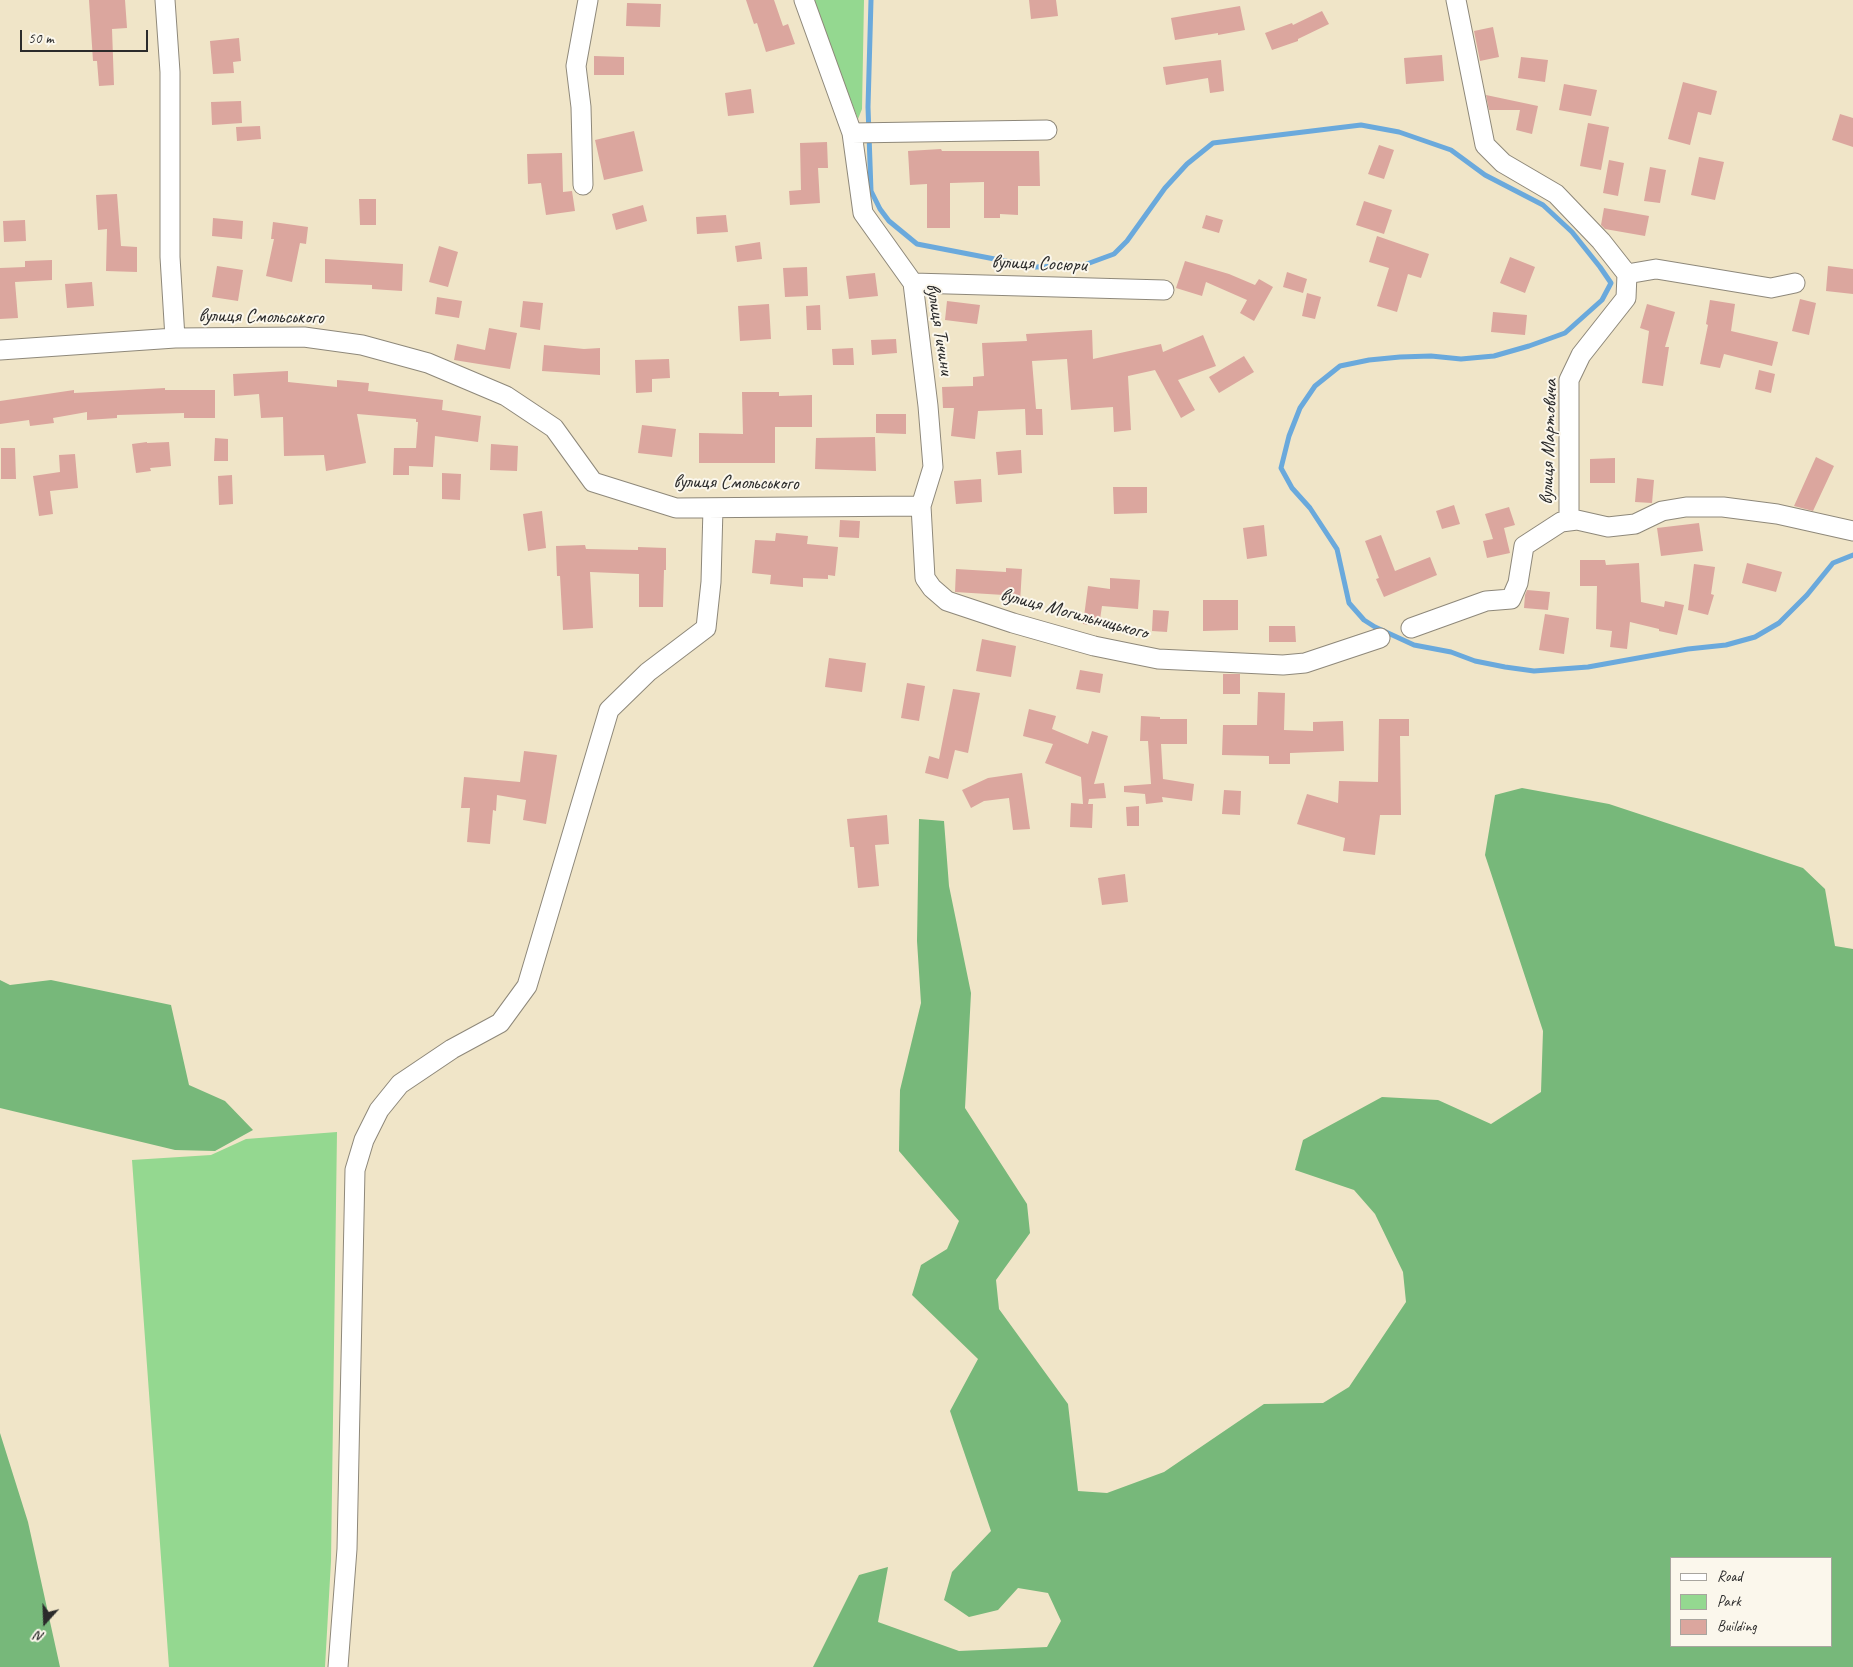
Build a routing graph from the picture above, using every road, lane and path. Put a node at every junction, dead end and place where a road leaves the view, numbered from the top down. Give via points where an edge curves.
1 (165, 0) edge
2 (588, 0) edge
3 (804, 0) edge
4 (1456, 0) edge
5 (1047, 130) dead end
6 (857, 133) junction
7 (583, 185) dead end
8 (1628, 274) junction
9 (913, 283) junction
10 (1795, 283) dead end
11 (1164, 290) dead end
12 (175, 338) junction
13 (0, 350) edge
14 (922, 506) junction
15 (712, 508) junction
16 (1569, 521) junction
17 (1853, 531) edge
18 (1412, 628) dead end
19 (1380, 638) dead end
20 (338, 1667) edge

1 - 12 street via 170,72 170,257
2 - 7 street via 576,66 581,107
3 - 6 street, вулиця Тичини
4 - 8 street via 1485,145 1504,163 1556,194 1602,241
5 - 6 street
6 - 9 street, вулиця Тичини via 863,213
8 - 10 street via 1656,269 1771,288
8 - 16 street, вулиця Мартовича via 1626,298 1581,355 1569,380
9 - 11 street, вулиця Сосюри
9 - 14 street, вулиця Тичини via 933,467
12 - 13 street, вулиця Смольського
12 - 15 street, вулиця Смольського via 304,337 362,345 428,363 506,396 554,428 594,482 676,508
14 - 15 street, вулиця Смольського
14 - 19 street, вулиця Могильницького via 925,578 932,588 947,601 1022,626 1094,646 1158,658 1283,665 1305,663
15 - 20 street via 706,628 648,672 609,710 526,986 500,1023 452,1049 400,1084 379,1110 364,1140 355,1170 347,1549
16 - 17 street via 1608,527 1635,524 1662,511 1723,507 1777,514
16 - 18 street via 1561,522 1524,546 1518,583 1511,599 1486,601

